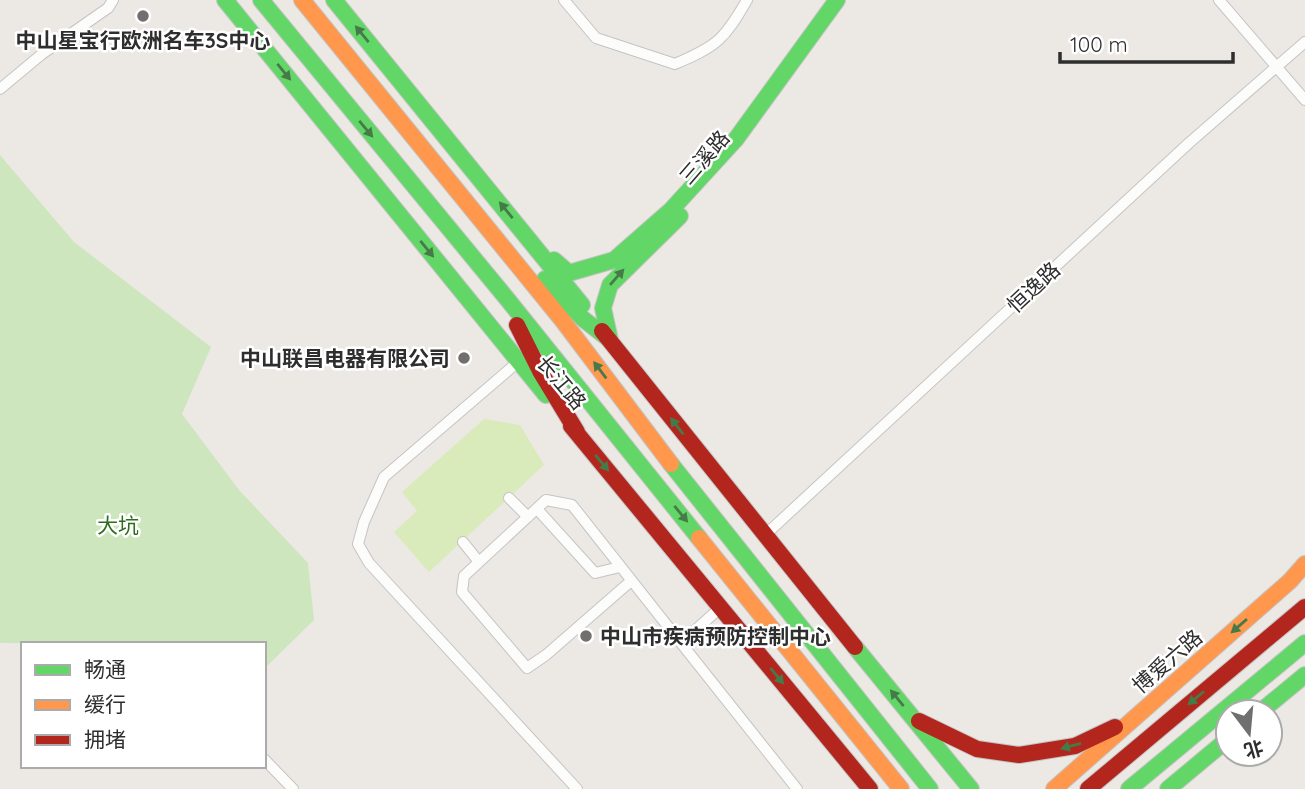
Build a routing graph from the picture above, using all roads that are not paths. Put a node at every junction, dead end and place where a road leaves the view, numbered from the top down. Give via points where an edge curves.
1 (113, 0) edge
2 (225, 0) edge
3 (244, 0) edge
4 (261, 0) edge
5 (302, 0) edge
6 (334, 0) edge
7 (564, 0) edge
8 (747, 0) edge
9 (837, 0) edge
10 (849, 0) edge
11 (1219, 0) edge
12 (292, 39) junction
13 (1305, 42) edge
14 (1277, 68) junction
15 (0, 89) edge
16 (1305, 100) edge
17 (484, 224) junction
18 (531, 241) junction
19 (508, 300) junction
20 (610, 340) junction
21 (518, 362) junction
22 (577, 432) junction
23 (509, 498) dead end
24 (537, 509) junction
25 (528, 517) junction
26 (764, 536) junction
27 (463, 542) dead end
28 (479, 562) junction
29 (1305, 564) edge
30 (620, 567) junction
31 (1298, 577) edge
32 (631, 581) junction
33 (721, 607) junction
34 (1305, 607) edge
35 (681, 643) junction
36 (1305, 643) edge
37 (1305, 675) edge
38 (1277, 698) edge
39 (914, 719) junction
40 (1133, 719) junction
41 (1214, 751) edge
42 (944, 755) junction
43 (266, 760) edge
44 (847, 762) junction
45 (293, 789) edge
46 (577, 789) edge
47 (797, 789) edge
48 (855, 789) edge
49 (870, 789) edge
50 (901, 789) edge
51 (930, 789) edge
52 (955, 789) edge
53 (971, 789) edge
54 (1054, 789) edge
55 (1088, 789) edge
56 (1129, 789) edge
57 (1168, 789) edge

1 - 15 street
2 -> 21 main road, 长江路
3 - 12 main road
4 - 12 main road, 长江路
5 - 17 main road, 长江路
18 -> 6 main road
7 - 8 street via 596,38 675,64 706,51 729,32
9 - 18 main road, 三溪路 via 736,139 671,210 614,260 569,272
20 -> 10 main road, 三溪路 via 603,309 610,285 744,144
11 - 14 street
12 -> 19 main road, 长江路
13 - 14 street, 恒逸路
14 - 16 street
14 - 26 street, 恒逸路 via 1189,143
17 - 20 main road via 503,234 582,318
51 -> 17 main road, 长江路
18 - 20 main road
19 - 22 main road via 522,336
19 -> 50 main road, 长江路
26 -> 20 main road
21 - 22 main road, 长江路
21 - 46 street via 384,477 358,544 369,563
22 -> 33 main road, 长江路
23 - 25 street
24 - 25 street
24 - 30 street via 595,573
24 - 30 street via 546,500 572,505
25 - 28 street
39 -> 26 main road
27 - 28 street
28 - 32 street via 464,576 462,592 527,668
29 - 31 main road, 博爱六路
30 - 32 street
31 -> 40 main road, 博爱六路
32 - 35 street
33 - 35 street
33 -> 44 main road, 长江路
34 -> 55 main road
35 - 47 street
36 - 56 main road
37 - 38 main road
40 -> 39 main road via 1075,746 1019,755 977,749
39 - 42 main road
40 - 54 main road, 博爱六路
41 - 57 main road
42 - 52 main road
42 - 53 main road
43 - 45 street
44 - 48 main road
44 - 49 main road, 长江路

